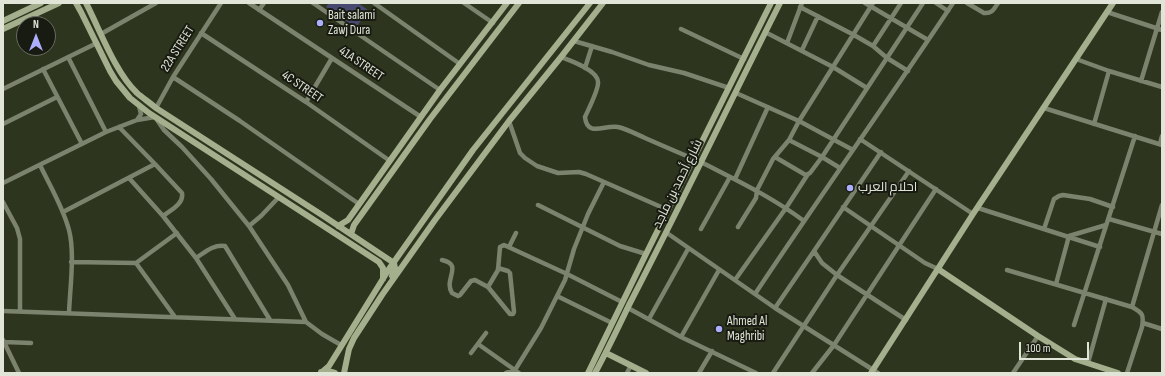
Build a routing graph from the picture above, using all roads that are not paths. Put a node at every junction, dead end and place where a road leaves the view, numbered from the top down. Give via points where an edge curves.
1 (40, 3) edge
2 (59, 3) edge
3 (76, 3) edge
4 (86, 3) edge
5 (156, 3) edge
6 (221, 3) edge
7 (249, 3) edge
8 (264, 3) edge
9 (313, 3) edge
10 (376, 3) edge
11 (464, 3) edge
12 (507, 3) edge
13 (518, 3) edge
14 (590, 3) edge
15 (602, 3) edge
16 (771, 3) edge
17 (780, 3) edge
18 (864, 3) edge
19 (901, 3) edge
20 (923, 3) edge
21 (936, 3) edge
22 (953, 3) edge
23 (967, 3) edge
24 (998, 3) edge
25 (1113, 3) edge
26 (801, 5) edge
27 (872, 5) edge
28 (259, 10) junction
29 (948, 10) junction
30 (1107, 12) junction
31 (1162, 12) edge
32 (818, 16) junction
33 (891, 18) junction
34 (3, 21) edge
35 (492, 23) junction
36 (908, 27) junction
37 (3, 29) edge
38 (680, 29) dead end
39 (1159, 30) edge
40 (765, 32) junction
41 (202, 33) junction
42 (101, 34) junction
43 (854, 35) junction
44 (928, 40) junction
45 (574, 41) junction
46 (97, 43) junction
47 (787, 43) junction
48 (592, 46) junction
49 (873, 46) junction
50 (802, 50) junction
51 (68, 57) junction
52 (561, 57) junction
53 (332, 58) junction
54 (887, 58) junction
55 (744, 59) junction
56 (1076, 59) junction
57 (460, 64) junction
58 (833, 67) junction
59 (585, 68) junction
60 (43, 69) junction
61 (908, 71) junction
62 (1109, 71) junction
63 (173, 77) junction
64 (1141, 81) junction
65 (1162, 87) edge
66 (729, 88) junction
67 (867, 88) junction
68 (3, 89) edge
69 (440, 90) junction
70 (736, 93) junction
71 (57, 97) junction
72 (306, 102) junction
73 (139, 106) junction
74 (768, 107) junction
75 (156, 108) junction
76 (1044, 108) junction
77 (155, 117) junction
78 (421, 117) junction
79 (137, 120) junction
80 (509, 121) junction
81 (799, 121) junction
82 (3, 124) edge
83 (1094, 124) junction
84 (119, 127) junction
85 (106, 132) junction
86 (1135, 136) junction
87 (1162, 136) edge
88 (834, 139) junction
89 (860, 139) junction
90 (789, 140) junction
91 (82, 144) junction
92 (1161, 144) edge
93 (853, 150) junction
94 (881, 152) junction
95 (775, 157) junction
96 (822, 157) junction
97 (694, 158) junction
98 (390, 161) junction
99 (701, 162) junction
100 (155, 164) junction
101 (40, 165) junction
102 (840, 168) junction
103 (909, 171) junction
104 (808, 174) junction
105 (130, 178) junction
106 (733, 178) junction
107 (604, 182) junction
108 (3, 184) edge
109 (370, 188) junction
110 (936, 189) junction
111 (757, 190) junction
112 (276, 197) junction
113 (3, 202) edge
114 (359, 204) junction
115 (538, 205) dead end
116 (1162, 205) edge
117 (843, 207) junction
118 (1112, 207) junction
119 (786, 208) junction
120 (978, 208) junction
121 (668, 210) junction
122 (63, 212) junction
123 (362, 213) junction
124 (973, 214) junction
125 (322, 215) junction
126 (163, 216) junction
127 (1109, 219) junction
128 (804, 221) junction
129 (1106, 225) junction
130 (249, 226) junction
131 (338, 226) junction
132 (870, 226) junction
133 (583, 227) junction
134 (738, 227) dead end
135 (701, 229) dead end
136 (1044, 229) junction
137 (1154, 232) junction
138 (177, 233) junction
139 (516, 233) dead end
140 (351, 234) junction
141 (667, 234) junction
142 (1162, 234) edge
143 (1069, 236) junction
144 (346, 241) junction
145 (899, 245) junction
146 (509, 247) junction
147 (1100, 247) junction
148 (372, 248) junction
149 (688, 248) junction
150 (814, 251) junction
151 (646, 254) junction
152 (196, 258) junction
153 (442, 260) dead end
154 (71, 262) junction
155 (136, 263) junction
156 (394, 263) junction
157 (498, 268) junction
158 (938, 269) junction
159 (719, 270) junction
160 (1007, 270) dead end
161 (567, 274) junction
162 (836, 275) junction
163 (382, 280) junction
164 (735, 280) junction
165 (1056, 284) junction
166 (488, 287) junction
167 (1085, 292) junction
168 (755, 294) junction
169 (867, 294) junction
170 (382, 295) junction
171 (557, 296) junction
172 (1106, 299) junction
173 (622, 302) junction
174 (1132, 307) junction
175 (628, 308) junction
176 (775, 308) junction
177 (3, 311) edge
178 (20, 311) junction
179 (69, 313) junction
180 (175, 317) junction
181 (235, 319) junction
182 (649, 319) junction
183 (270, 320) junction
184 (906, 320) junction
185 (306, 322) junction
186 (612, 323) junction
187 (1143, 323) junction
188 (803, 325) junction
189 (1074, 325) dead end
190 (1162, 329) edge
191 (486, 333) dead end
192 (1038, 336) junction
193 (681, 337) junction
194 (4, 341) edge
195 (31, 343) dead end
196 (478, 344) junction
197 (342, 345) junction
198 (834, 345) junction
199 (712, 351) junction
200 (471, 353) dead end
201 (606, 353) junction
202 (1088, 363) junction
203 (631, 365) junction
204 (517, 371) edge
205 (321, 372) edge
206 (874, 372) edge
207 (19, 373) edge
208 (335, 373) edge
209 (344, 373) edge
210 (506, 373) edge
211 (588, 373) edge
212 (595, 373) edge
213 (627, 373) edge
214 (646, 373) edge
215 (700, 373) edge
216 (756, 373) edge
217 (772, 373) edge
218 (812, 373) edge
219 (1013, 373) edge
220 (1117, 373) edge
221 (1127, 373) edge

1 - 34 street
2 - 37 street
3 - 46 street
4 - 42 street
5 - 42 street
6 - 41 street, 22A STREET
7 - 28 street, 41A STREET
8 - 28 street
9 - 69 street
10 - 57 street
11 - 35 street
12 - 35 street
13 - 123 street
14 - 156 street via 473,150
15 - 45 street
16 - 55 street, شارع أحمد بن ماجد
17 - 40 street, شارع أحمد بن ماجد
18 - 27 street
19 - 33 street
20 - 36 street
21 - 29 street
22 - 29 street
23 - 24 street via 984,13 992,11
25 - 30 street
26 - 32 street
26 - 47 street
27 - 33 street
27 - 43 street
28 - 53 street, 41A STREET
29 - 44 street
30 - 39 street
30 - 56 street
31 - 39 street
32 - 43 street
32 - 50 street
33 - 36 street
33 - 49 street
35 - 57 street
36 - 44 street
36 - 54 street
38 - 55 street
39 - 64 street
40 - 47 street
40 - 70 street, شارع أحمد بن ماجد
41 - 63 street, 22A STREET
41 - 72 street, 4C STREET
42 - 75 street via 125,79
43 - 49 street
43 - 58 street
44 - 61 street
45 - 48 street
45 - 52 street
46 - 51 street
46 - 73 street via 116,81
47 - 50 street
48 - 59 street
48 - 66 street via 648,66 684,73
49 - 54 street
50 - 58 street
51 - 60 street
51 - 85 street
52 - 59 street
52 - 80 street
53 - 72 street
53 - 78 street, 41A STREET
54 - 61 street
54 - 67 street
55 - 66 street, شارع أحمد بن ماجد
56 - 62 street
56 - 76 street
57 - 69 street
58 - 67 street
58 - 81 street
59 - 97 street via 595,74 598,82 585,117 591,129 618,127
60 - 68 street
60 - 71 street
61 - 89 street
62 - 64 street
62 - 83 street
63 - 75 street, 22A STREET
63 - 114 street
64 - 65 street
66 - 97 street, شارع أحمد بن ماجد
67 - 88 street
69 - 78 street
70 - 74 street
70 - 99 street, شارع أحمد بن ماجد
71 - 82 street
71 - 91 street
72 - 98 street, 4C STREET
73 - 77 street
73 - 79 street via 141,114
74 - 81 street
74 - 106 street
75 - 125 street
76 - 83 street
76 - 120 street
77 - 79 street
77 - 112 street
77 - 130 street
78 - 98 street
79 - 84 street
80 - 107 street via 520,153 537,166 558,173 579,172
80 - 170 street
81 - 88 street
81 - 90 street
83 - 86 street
84 - 85 street
84 - 100 street
85 - 91 street
86 - 92 street
86 - 118 street
87 - 92 street
88 - 93 street
88 - 96 street
89 - 93 street
89 - 94 street
90 - 95 street
90 - 96 street
91 - 101 street
93 - 102 street
94 - 103 street
94 - 117 street
95 - 104 street
95 - 111 street
96 - 102 street
96 - 104 street
97 - 121 street, شارع أحمد بن ماجد
98 - 109 street
99 - 106 street
99 - 141 street, شارع أحمد بن ماجد
100 - 105 street
100 - 126 street via 183,196 181,202
101 - 108 street
101 - 122 street
102 - 128 street
103 - 110 street
103 - 132 street
104 - 119 street
105 - 122 street
105 - 126 street
106 - 111 street
106 - 135 street
107 - 121 street
107 - 133 street
109 - 114 street
109 - 123 street via 372,192 360,208
110 - 124 street
110 - 145 street
111 - 119 street
111 - 134 street via 756,198
112 - 125 street via 277,192 281,191 318,215
112 - 130 street
112 - 144 street
113 - 178 street via 20,239
114 - 131 street via 346,222
115 - 133 street
116 - 137 street
117 - 132 street
117 - 150 street
118 - 127 street
118 - 136 street via 1090,200 1058,196 1054,199
119 - 128 street
119 - 164 street
120 - 124 street
120 - 136 street
121 - 151 street, شارع أحمد بن ماجد
122 - 154 street via 69,231
123 - 140 street
124 - 158 street
125 - 131 street
126 - 138 street
127 - 129 street
127 - 137 street
128 - 168 street
129 - 143 street
129 - 147 street
130 - 185 street via 288,285
131 - 140 street
132 - 145 street
132 - 162 street
133 - 151 street via 620,246
133 - 161 street
136 - 143 street
137 - 142 street
137 - 174 street
138 - 152 street
138 - 155 street
139 - 146 street
140 - 148 street
141 - 149 street
141 - 175 street, شارع أحمد بن ماجد
143 - 147 street
143 - 165 street
144 - 148 street via 368,252 372,252
144 - 163 street via 381,265 384,272
145 - 158 street
145 - 169 street
146 - 157 street via 500,247
146 - 161 street
147 - 167 street
148 - 156 street
149 - 159 street
149 - 182 street
150 - 162 street via 822,264
150 - 176 street
151 - 173 street, شارع أحمد بن ماجد
152 - 181 street
152 - 183 street via 219,245 225,246
153 - 166 street via 452,265 450,287 455,295 460,295 474,280
154 - 155 street
154 - 179 street
155 - 180 street
156 - 163 street
156 - 170 street via 394,271
157 - 166 street
157 - 166 street via 510,273 514,312 512,314
158 - 184 street
158 - 192 street
159 - 164 street
159 - 193 street
160 - 165 street
161 - 171 street
161 - 173 street
162 - 169 street
162 - 188 street
163 - 197 street
164 - 168 street
165 - 167 street
167 - 172 street
167 - 189 street
168 - 176 street
169 - 184 street
169 - 198 street
170 - 209 street via 354,338
171 - 186 street
171 - 204 street
172 - 174 street
172 - 202 street
173 - 186 street, شارع أحمد بن ماجد
174 - 187 street via 1140,311
175 - 182 street
175 - 201 street, شارع أحمد بن ماجد
176 - 188 street
177 - 178 street
178 - 179 street
179 - 180 street
180 - 181 street
181 - 183 street
182 - 193 street
183 - 185 street
184 - 206 street
185 - 197 street
186 - 211 street, شارع أحمد بن ماجد
187 - 190 street
187 - 221 street
188 - 198 street
188 - 217 street
191 - 196 street
192 - 202 street via 1075,359
192 - 219 street
193 - 199 street
194 - 195 street
194 - 207 street
196 - 200 street
196 - 204 street
197 - 205 street via 329,366
198 - 206 street
198 - 218 street
199 - 215 street
199 - 216 street
201 - 203 street
201 - 212 street, شارع أحمد بن ماجد
202 - 220 street
203 - 213 street
203 - 214 street
204 - 210 street
205 - 208 street

